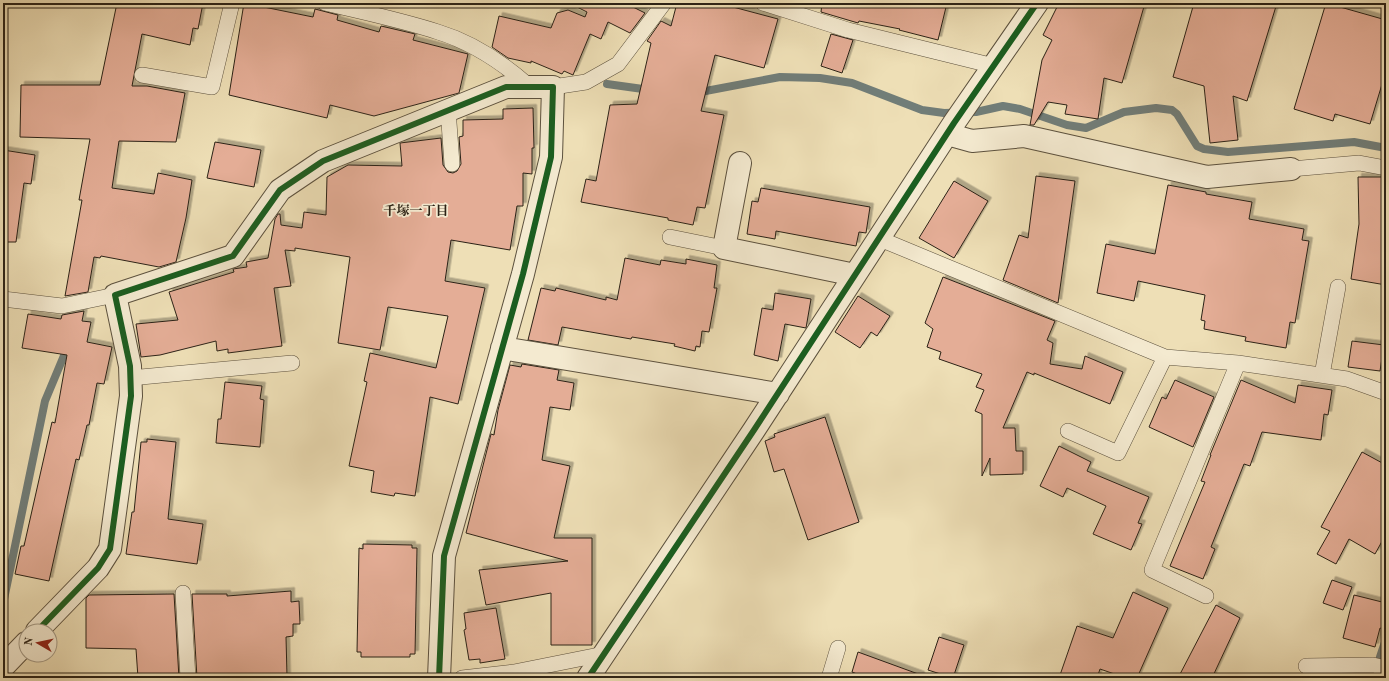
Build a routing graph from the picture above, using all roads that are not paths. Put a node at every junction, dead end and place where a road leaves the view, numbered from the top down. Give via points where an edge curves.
1 (232, 3) edge
2 (325, 3) edge
3 (664, 3) edge
4 (763, 3) edge
5 (1036, 3) edge
6 (994, 66) junction
7 (142, 75) dead end
8 (530, 86) junction
9 (553, 87) junction
10 (448, 109) junction
11 (950, 128) junction
12 (740, 163) dead end
13 (452, 164) dead end
14 (1386, 168) edge
15 (1291, 169) joint
16 (670, 237) dead end
17 (880, 239) junction
18 (724, 248) junction
19 (855, 275) junction
20 (1338, 287) dead end
21 (115, 295) junction
22 (3, 299) edge
23 (502, 348) junction
24 (1165, 357) junction
25 (292, 363) dead end
26 (1238, 363) junction
27 (1322, 375) junction
28 (130, 378) junction
29 (1386, 393) edge
30 (778, 394) junction
31 (1068, 431) dead end
32 (183, 592) dead end
33 (1206, 596) dead end
34 (46, 623) edge
35 (838, 648) dead end
36 (18, 651) edge
37 (604, 654) junction
38 (1306, 666) dead end
39 (3, 667) edge
40 (1386, 668) edge
41 (188, 678) edge
42 (438, 678) edge
43 (462, 678) edge
44 (588, 678) edge
45 (829, 678) edge

1 - 7 lane via 212,87
2 - 8 lane via 438,32 475,48
3 - 9 lane via 618,64 586,82
4 - 6 lane via 848,30
5 - 6 street
6 - 11 street
8 - 9 street
8 - 10 street via 506,86
9 - 23 street via 551,157
10 - 13 lane
10 - 21 street via 323,161 280,190 233,256
11 - 15 street via 972,141 1024,136 1207,177
11 - 17 street
12 - 18 street
14 - 15 lane via 1359,163
16 - 18 lane
17 - 19 street
17 - 24 lane
18 - 19 street
19 - 30 street
20 - 27 lane
21 - 22 lane via 62,306
21 - 28 street via 130,366
23 - 30 street
23 - 42 street via 444,556
24 - 26 lane
24 - 31 lane via 1118,452
25 - 28 lane
26 - 27 lane
26 - 33 lane via 1152,570
27 - 29 lane via 1348,379
28 - 34 street via 131,396 110,549 98,568
30 - 37 street
32 - 41 lane
35 - 45 lane
36 - 39 street
37 - 43 lane via 514,672
37 - 44 street
38 - 40 lane via 1373,665

